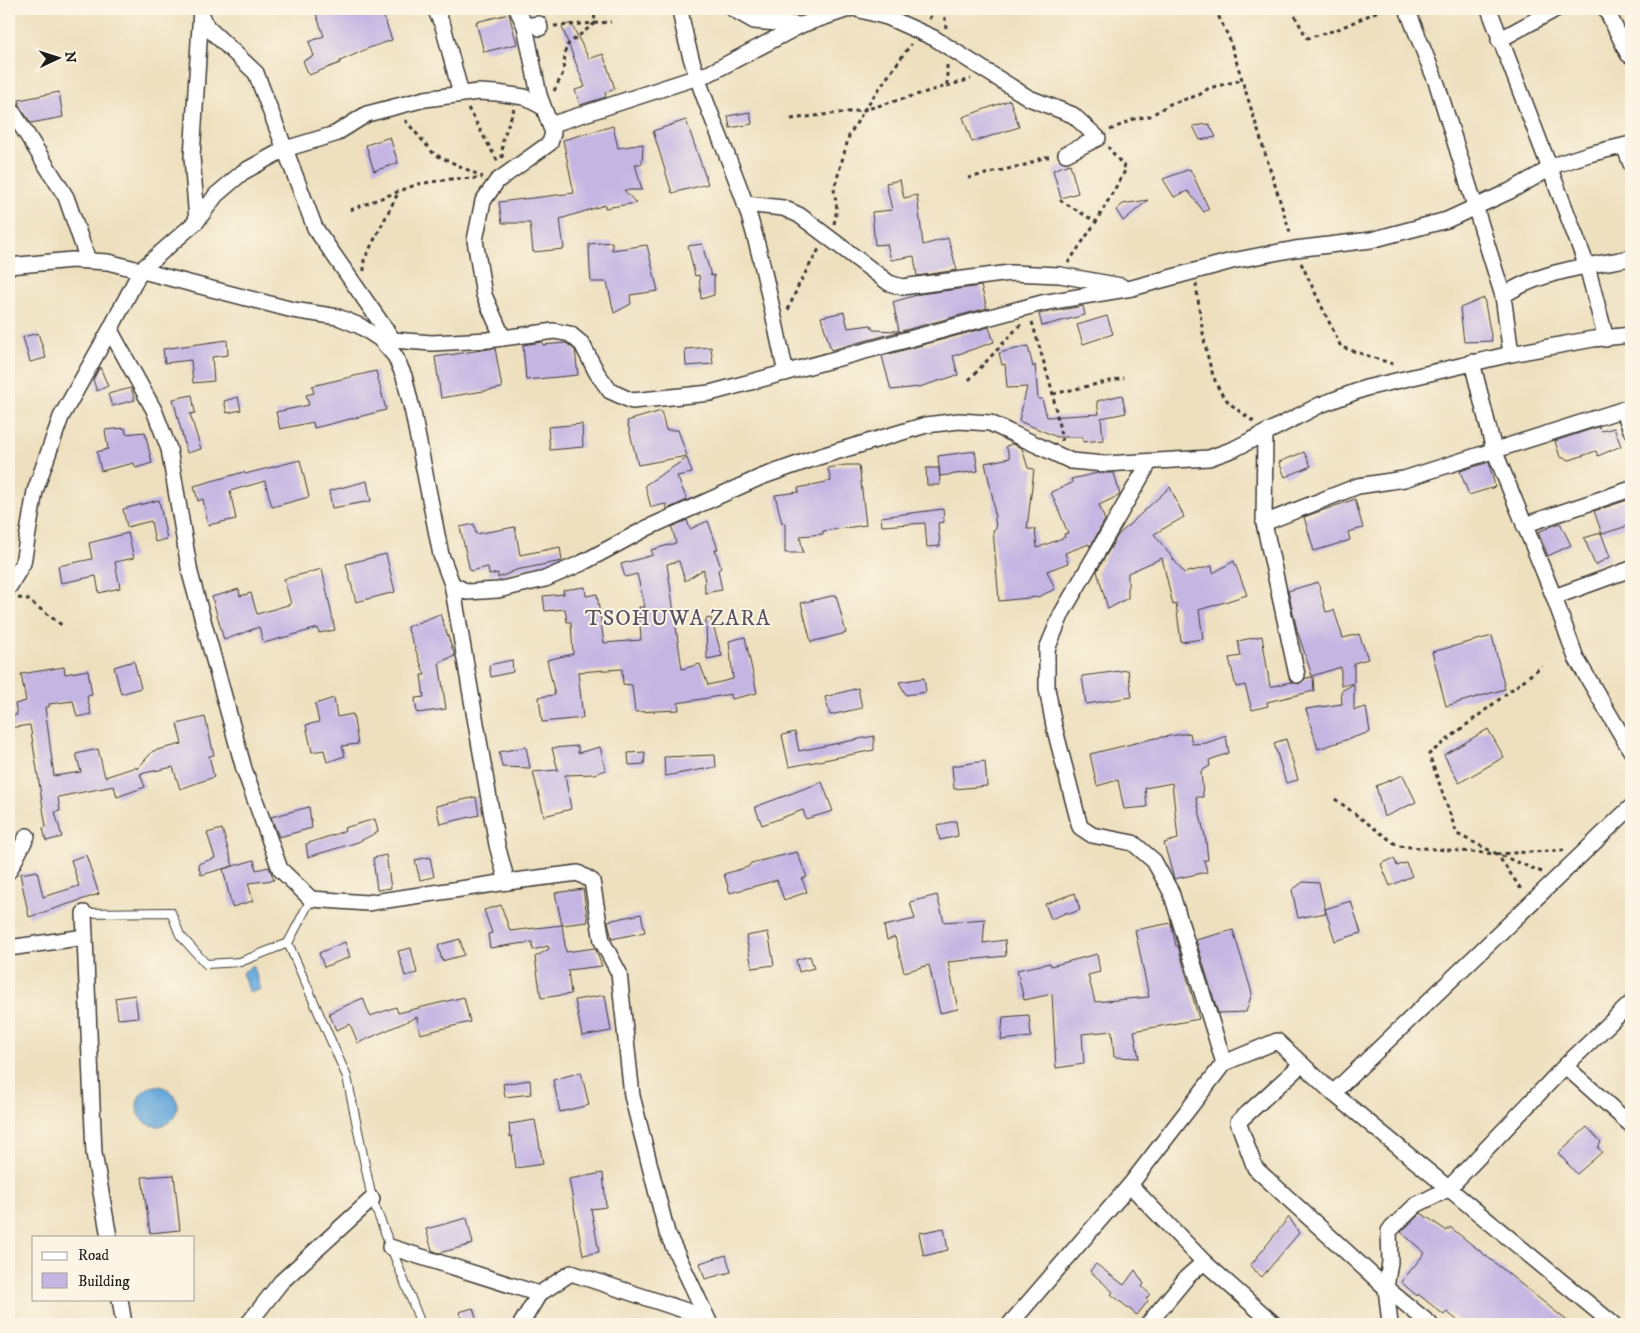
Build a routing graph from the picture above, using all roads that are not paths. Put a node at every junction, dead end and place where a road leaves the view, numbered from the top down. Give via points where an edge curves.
1 (435, 9) edge
2 (517, 9) edge
3 (680, 9) edge
4 (733, 9) edge
5 (849, 9) edge
6 (857, 9) edge
7 (1407, 9) edge
8 (1489, 9) edge
9 (1556, 9) edge
10 (1606, 9) edge
11 (201, 11) edge
12 (802, 25) junction
13 (1499, 40) junction
14 (1631, 56) edge
15 (698, 77) junction
16 (461, 94) junction
17 (9, 106) edge
18 (543, 107) junction
19 (550, 125) junction
20 (1628, 145) edge
21 (285, 149) junction
22 (1066, 154) road end
23 (1631, 164) edge
24 (1550, 169) junction
25 (745, 204) junction
26 (1476, 206) junction
27 (197, 221) junction
28 (1631, 258) edge
29 (88, 260) junction
30 (9, 266) edge
31 (1587, 266) junction
32 (141, 270) junction
33 (1132, 288) junction
34 (1503, 296) junction
35 (110, 330) junction
36 (1631, 335) edge
37 (503, 338) junction
38 (1606, 339) junction
39 (387, 340) junction
40 (1511, 354) junction
41 (1472, 362) junction
42 (786, 373) junction
43 (1627, 408) edge
44 (1631, 430) edge
45 (1265, 433) junction
46 (1494, 450) junction
47 (1149, 462) junction
48 (1631, 489) edge
49 (1264, 523) junction
50 (1524, 525) junction
51 (1631, 569) edge
52 (452, 584) junction
53 (9, 587) edge
54 (1554, 597) junction
55 (1297, 675) dead end
56 (1631, 751) edge
57 (1631, 806) edge
58 (27, 836) dead end
59 (9, 871) edge
60 (507, 882) junction
61 (311, 899) junction
62 (84, 913) joint
63 (85, 937) junction
64 (288, 943) junction
65 (9, 948) edge
66 (1631, 1003) edge
67 (1224, 1062) junction
68 (1302, 1064) junction
69 (1565, 1066) junction
70 (1333, 1093) junction
71 (1631, 1125) edge
72 (1130, 1186) junction
73 (1448, 1189) junction
74 (372, 1199) junction
75 (109, 1236) edge
76 (390, 1247) junction
77 (1204, 1262) junction
78 (1386, 1288) junction
79 (539, 1294) junction
80 (120, 1300) edge
81 (708, 1321) edge
82 (124, 1324) edge
83 (248, 1324) edge
84 (420, 1324) edge
85 (521, 1324) edge
86 (1010, 1324) edge
87 (1148, 1324) edge
88 (1274, 1324) edge
89 (1390, 1324) edge
90 (1430, 1324) edge
91 (1613, 1324) edge

1 - 16 street via 443,26
2 - 18 street via 532,27 534,75
3 - 15 street via 682,27
4 - 12 street via 754,21
5 - 12 street
6 - 22 street via 887,17 934,38 1029,98 1072,115 1098,138
7 - 26 street via 1438,84
8 - 13 street
9 - 13 street
10 - 14 street
11 - 21 street via 207,27 256,73
11 - 27 street via 192,157
12 - 15 street
13 - 24 street
15 - 19 street
15 - 25 street
16 - 18 street via 519,96
16 - 21 street via 425,99 367,114 335,134
17 - 29 street via 66,197
18 - 19 street
19 - 37 street via 553,133 550,143 497,181 484,201 475,240 484,295
20 - 23 street
20 - 24 street via 1589,154
21 - 27 street via 236,178 216,195
21 - 39 street via 315,228
24 - 26 street
24 - 31 street
25 - 33 street via 783,208 799,215 889,283 902,287 1010,273 1060,275
25 - 42 street
26 - 33 street via 1447,220 1371,240 1294,249 1232,261
26 - 34 street
27 - 32 street
28 - 31 street
29 - 30 street
29 - 32 street
31 - 34 street via 1536,279
31 - 38 street
32 - 35 street
32 - 39 street via 294,310 338,317
33 - 42 street
34 - 40 street
35 - 53 street via 61,417 35,492 22,563
35 - 61 street via 154,410 169,449 190,573 244,769 280,869
36 - 38 street
37 - 39 street via 432,343
37 - 42 street via 554,331 570,334 582,344 610,391 632,401 710,393
38 - 40 street
39 - 52 street via 404,376 428,483 438,547
40 - 41 street
41 - 45 street via 1366,388 1320,405
41 - 46 street
43 - 44 street
43 - 46 street
45 - 47 street via 1208,458
45 - 49 street
46 - 49 street via 1404,479 1358,486
46 - 50 street
47 - 52 street via 1105,464 1066,458 990,423 959,421 926,426 761,477 544,579 498,590 467,592
47 - 67 street via 1062,613 1047,650 1047,688 1080,827 1092,835 1133,843 1154,861 1171,892
48 - 50 street
49 - 55 street
50 - 54 street
51 - 54 street
52 - 60 street via 497,845
54 - 56 street via 1576,658
57 - 70 street
58 - 59 street
60 - 61 street via 367,903
60 - 81 street via 578,873 592,881 602,941 619,973 632,1096 664,1224
61 - 64 lane
62 - 63 street
62 - 64 lane via 171,912 180,935 206,964 240,962
63 - 65 street
63 - 75 street via 94,1153
64 - 74 lane via 347,1077
66 - 69 street
67 - 68 street via 1277,1041
67 - 72 street
68 - 70 street
68 - 78 street via 1238,1122 1255,1168
69 - 71 street
69 - 73 street
70 - 73 street
72 - 77 street
72 - 86 street
73 - 78 street via 1416,1205 1389,1231 1390,1262
73 - 91 street
74 - 76 lane
74 - 83 street via 281,1282
76 - 79 street
76 - 84 lane
77 - 87 street via 1187,1277
77 - 88 street
78 - 89 street
78 - 90 street
79 - 81 street via 571,1273
79 - 85 street
80 - 82 street

